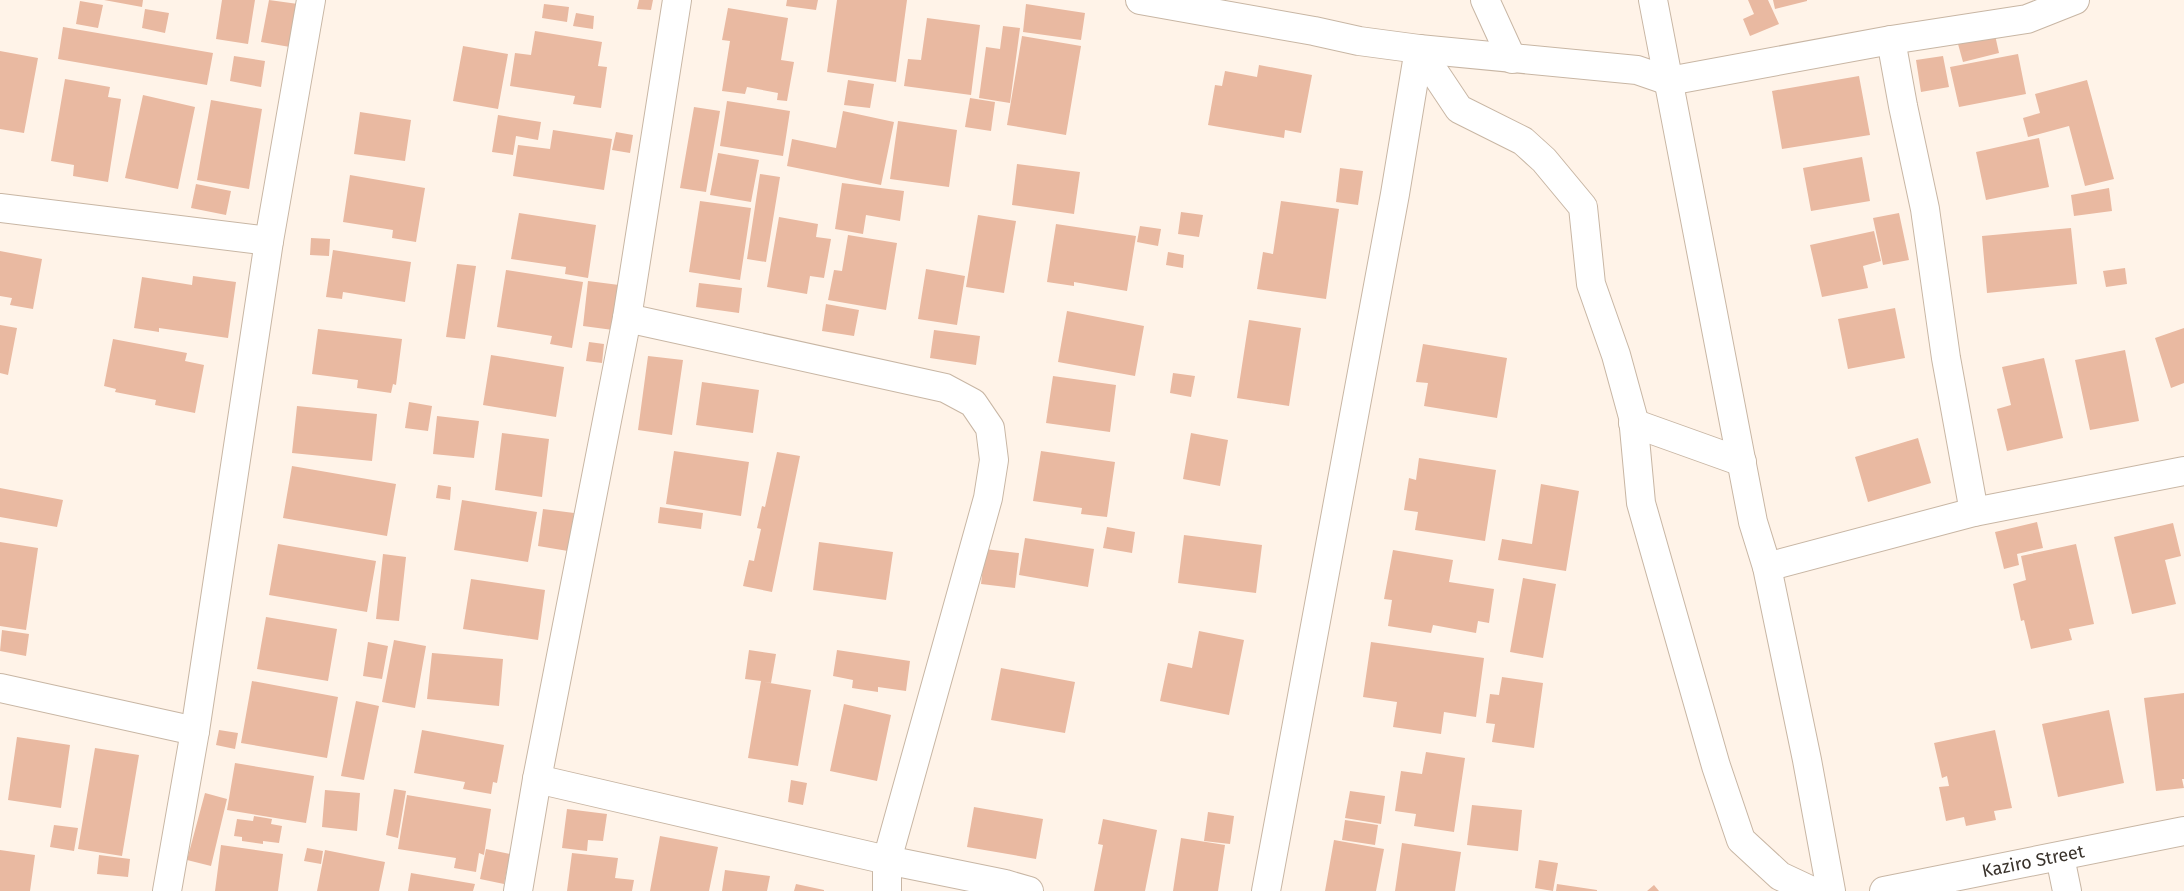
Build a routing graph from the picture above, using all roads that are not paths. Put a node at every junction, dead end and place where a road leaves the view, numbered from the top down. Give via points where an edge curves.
1 (311, 0) edge
2 (677, 0) edge
3 (1140, 0) edge
4 (1485, 0) edge
5 (1653, 0) edge
6 (2075, 0) edge
7 (1891, 40) junction
8 (1419, 49) junction
9 (1512, 59) junction
10 (1669, 81) junction
11 (0, 208) edge
12 (269, 241) junction
13 (627, 318) junction
14 (1633, 423) junction
15 (1742, 462) junction
16 (2184, 471) edge
17 (1974, 512) junction
18 (1767, 567) junction
19 (0, 688) edge
20 (195, 731) junction
21 (537, 779) junction
22 (2184, 831) edge
23 (2060, 857) junction
24 (887, 860) junction
25 (167, 891) edge
26 (518, 891) edge
27 (887, 891) edge
28 (1029, 891) edge
29 (1266, 891) edge
30 (1812, 891) edge
31 (1831, 891) edge
32 (1884, 891) edge
33 (2067, 891) edge

1 - 12 street
2 - 13 street
3 - 8 street
4 - 9 street
5 - 10 street
6 - 7 street via 2027,19
7 - 10 street
7 - 17 street via 1925,209 1946,358
8 - 9 street
8 - 14 street via 1460,109 1523,141 1544,160 1583,207 1591,284 1616,355
8 - 29 street
9 - 10 street via 1637,70
10 - 15 street
11 - 12 street
12 - 20 street
13 - 21 street
13 - 24 street via 945,388 973,403 990,428 994,460 988,498
14 - 15 street
14 - 30 street via 1641,504 1716,766 1741,840 1780,876
15 - 18 street via 1753,522
16 - 17 street
17 - 18 street
18 - 31 street via 1808,760
19 - 20 street
20 - 25 street
21 - 24 street
21 - 26 street
22 - 23 street, Kaziro Street
23 - 32 street, Kaziro Street
23 - 33 street
24 - 27 street
24 - 28 street

